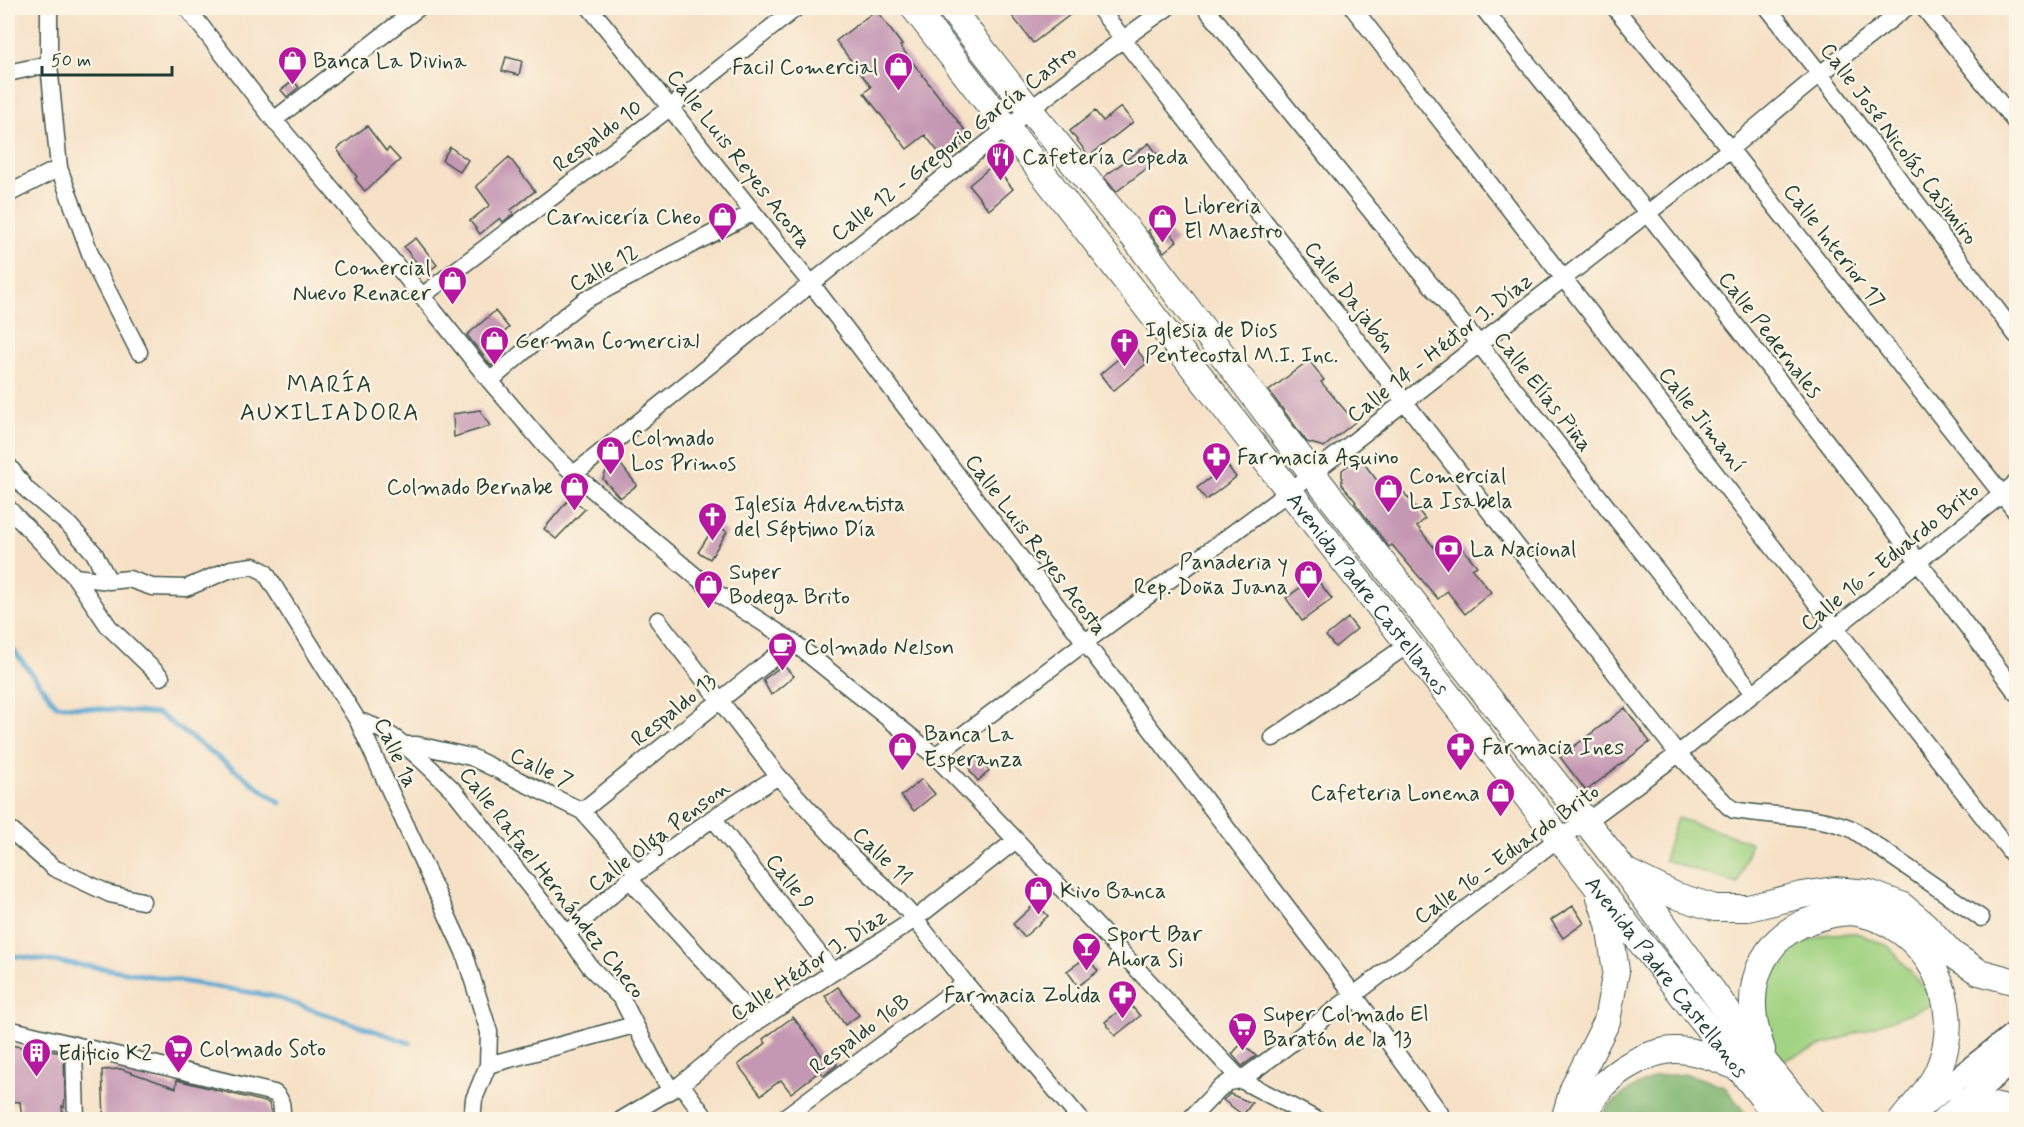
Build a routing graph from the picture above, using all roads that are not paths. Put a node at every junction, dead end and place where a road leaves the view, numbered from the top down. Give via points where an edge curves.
1 (49, 8) edge
2 (187, 8) edge
3 (418, 8) edge
4 (590, 8) edge
5 (796, 8) edge
6 (914, 8) edge
7 (951, 8) edge
8 (1099, 8) edge
9 (1167, 8) edge
10 (1206, 8) edge
11 (1353, 8) edge
12 (1483, 8) edge
13 (1615, 8) edge
14 (1768, 8) edge
15 (1906, 8) edge
16 (1924, 8) edge
17 (1123, 38) junction
18 (49, 64) junction
19 (8, 73) edge
20 (1820, 74) junction
21 (671, 107) junction
22 (1029, 109) junction
23 (274, 120) junction
24 (2016, 123) edge
25 (1006, 128) junction
26 (1730, 148) junction
27 (59, 168) junction
28 (8, 194) edge
29 (1648, 212) junction
30 (752, 213) junction
31 (1565, 277) junction
32 (810, 282) junction
33 (422, 296) junction
34 (2016, 335) edge
35 (1479, 344) junction
36 (139, 352) dead end
37 (490, 381) junction
38 (1404, 402) junction
39 (8, 465) edge
40 (1312, 473) junction
41 (574, 474) junction
42 (2016, 483) edge
43 (1290, 491) junction
44 (2002, 494) junction
45 (8, 508) edge
46 (2016, 512) edge
47 (1919, 561) junction
48 (75, 577) junction
49 (109, 581) junction
50 (658, 620) dead end
51 (1835, 628) junction
52 (793, 642) junction
53 (1084, 643) junction
54 (1409, 644) junction
55 (161, 677) dead end
56 (2016, 692) edge
57 (1753, 693) junction
58 (720, 700) junction
59 (358, 721) junction
60 (1273, 738) dead end
61 (403, 745) junction
62 (1678, 753) junction
63 (934, 756) junction
64 (778, 776) junction
65 (582, 811) junction
66 (713, 818) junction
67 (1586, 822) junction
68 (8, 828) edge
69 (1559, 837) junction
70 (1016, 840) junction
71 (2016, 859) edge
72 (1624, 870) junction
73 (634, 876) junction
74 (1595, 882) junction
75 (141, 901) dead end
76 (1981, 918) dead end
77 (915, 919) junction
78 (567, 934) junction
79 (833, 972) junction
80 (2016, 982) edge
81 (965, 983) junction
82 (1354, 995) junction
83 (758, 1021) junction
84 (634, 1025) junction
85 (8, 1029) edge
86 (2016, 1032) edge
87 (74, 1045) junction
88 (2016, 1059) edge
89 (488, 1065) junction
90 (1754, 1068) junction
91 (1240, 1080) junction
92 (676, 1087) junction
93 (1962, 1103) junction
94 (2016, 1111) edge
95 (1440, 1113) dead end
96 (76, 1119) edge
97 (282, 1119) edge
98 (472, 1119) edge
99 (621, 1119) edge
100 (707, 1119) edge
101 (781, 1119) edge
102 (1081, 1119) edge
103 (1189, 1119) edge
104 (1317, 1119) edge
105 (1564, 1119) edge
106 (1587, 1119) edge
107 (1780, 1119) edge
108 (1812, 1119) edge
109 (1902, 1119) edge
110 (1907, 1119) edge
111 (1942, 1119) edge

1 - 18 street
2 - 23 street
3 - 23 street
4 - 21 street, Calle Luis Reyes Acosta
5 - 21 street, Respaldo 10
6 - 25 main road, Avenida Padre Castellanos
7 - 22 main road, Avenida Padre Castellanos
8 - 17 street, Calle Dajabón
9 - 17 street, Calle 12 - Gregorio García Castro
10 - 35 street, Calle Elías Piña
11 - 31 street, Calle Jimaní
12 - 29 street, Calle Pedernales
13 - 26 street, Calle Interior 17
14 - 20 street, Calle José Nicolás Casimiro
15 - 20 street, Calle 14 - Héctor J. Díaz
16 - 24 street
17 - 22 street, Calle 12 - Gregorio García Castro
17 - 38 street, Calle Dajabón
18 - 19 street
18 - 27 street
20 - 26 street, Calle 14 - Héctor J. Díaz
20 - 34 street, Calle José Nicolás Casimiro
21 - 30 street, Calle Luis Reyes Acosta
21 - 33 street, Respaldo 10
22 - 25 street, Calle 12 - Gregorio García Castro
22 - 40 main road, Avenida Padre Castellanos via 1132,235
23 - 33 street
25 - 32 street, Calle 12 - Gregorio García Castro
25 - 43 main road, Avenida Padre Castellanos
26 - 29 street, Calle 14 - Héctor J. Díaz
26 - 44 street, Calle Interior 17
27 - 28 street
27 - 36 street via 94,264
29 - 31 street, Calle 14 - Héctor J. Díaz
29 - 47 street, Calle Pedernales
30 - 32 street, Calle Luis Reyes Acosta
30 - 37 street, Calle 12 via 585,300
31 - 35 street, Calle 14 - Héctor J. Díaz
31 - 51 street, Calle Jimaní
32 - 41 street, Calle 12 - Gregorio García Castro
32 - 53 street, Calle Luis Reyes Acosta
33 - 37 street
35 - 38 street, Calle 14 - Héctor J. Díaz
35 - 57 street, Calle Elías Piña
37 - 41 street
38 - 40 street, Calle 14 - Héctor J. Díaz
38 - 62 street, Calle Dajabón
39 - 49 street via 27,490 70,526 94,553
40 - 43 street, Calle 14 - Héctor J. Díaz
40 - 67 main road, Avenida Padre Castellanos
41 - 52 street via 712,590
42 - 44 street, Calle 16 - Eduardo Brito
43 - 53 street, Calle 14 - Héctor J. Díaz
43 - 54 main road, Avenida Padre Castellanos
44 - 46 street, Calle Interior 17
44 - 47 street, Calle 16 - Eduardo Brito
45 - 48 street
47 - 51 street, Calle 16 - Eduardo Brito
47 - 56 street, Calle Pedernales
48 - 49 street, Calle 1a
48 - 55 street via 109,627
49 - 59 street, Calle 1a via 129,579 152,587 186,588 231,569 253,566 265,572
50 - 58 street, Calle 11
51 - 57 street, Calle 16 - Eduardo Brito
51 - 71 street, Calle Jimaní
52 - 58 street, Respaldo 13
52 - 63 street
53 - 63 street, Calle 14 - Héctor J. Díaz
53 - 82 street, Calle Luis Reyes Acosta
54 - 60 street
54 - 69 main road, Avenida Padre Castellanos
57 - 62 street, Calle 16 - Eduardo Brito
58 - 64 street, Calle 11
58 - 65 street, Respaldo 13
59 - 61 street, Calle Rafael Hernández Checo via 373,725
59 - 89 street, Calle 1a via 464,952 489,1032
61 - 65 street, Calle 7 via 471,757
61 - 78 street, Calle Rafael Hernández Checo via 456,793
62 - 67 street, Calle 16 - Eduardo Brito
62 - 76 street, Calle Dajabón via 1734,810 1822,821 1852,829
63 - 70 street
64 - 66 street, Calle Olga Penson
64 - 77 street, Calle 11
65 - 73 street, Calle 7
66 - 73 street, Calle Olga Penson
66 - 79 street, Calle 9
67 - 69 street, Calle 16 - Eduardo Brito
67 - 72 main road, Avenida Padre Castellanos
68 - 75 street via 54,868 110,894
69 - 74 main road, Avenida Padre Castellanos
69 - 82 street, Calle 16 - Eduardo Brito
70 - 77 street, Calle Héctor J. Díaz
70 - 91 street
72 - 80 main road via 1674,895 1715,908 1748,908 1834,890 1869,893 1901,905 1952,954 1979,972
72 - 90 main road, Avenida Padre Castellanos
73 - 78 street, Calle Olga Penson
73 - 83 street, Calle 7
74 - 90 main road, Avenida Padre Castellanos
74 - 105 main road via 1609,924 1616,971 1607,1021 1573,1089
77 - 79 street, Calle Héctor J. Díaz
77 - 81 street, Calle 11
78 - 84 street, Calle Rafael Hernández Checo via 591,968 622,999
79 - 83 street, Calle Héctor J. Díaz
81 - 101 street, Respaldo 16B
81 - 102 street, Calle 11
82 - 91 street, Calle 16 - Eduardo Brito
82 - 95 street, Calle Luis Reyes Acosta
83 - 92 street, Calle Héctor J. Díaz
84 - 89 street
84 - 92 street, Calle Rafael Hernández Checo via 653,1060
85 - 87 street
86 - 110 main road
87 - 96 street
87 - 97 street via 274,1093 282,1103
88 - 93 main road
89 - 98 street, Calle 1a via 474,1099
90 - 106 main road via 1676,1050 1650,1054 1605,1083 1590,1104
90 - 107 main road, Avenida Padre Castellanos
90 - 108 main road, Avenida Padre Castellanos
90 - 109 main road via 1755,975 1771,945 1796,926 1827,914 1857,913 1897,929 1916,945 1932,964 1949,1015 1939,1069
91 - 103 street, Calle 16 - Eduardo Brito via 1219,1089
91 - 104 street
92 - 99 street, Calle Héctor J. Díaz
92 - 100 street, Calle Rafael Hernández Checo
93 - 94 main road
93 - 111 main road

